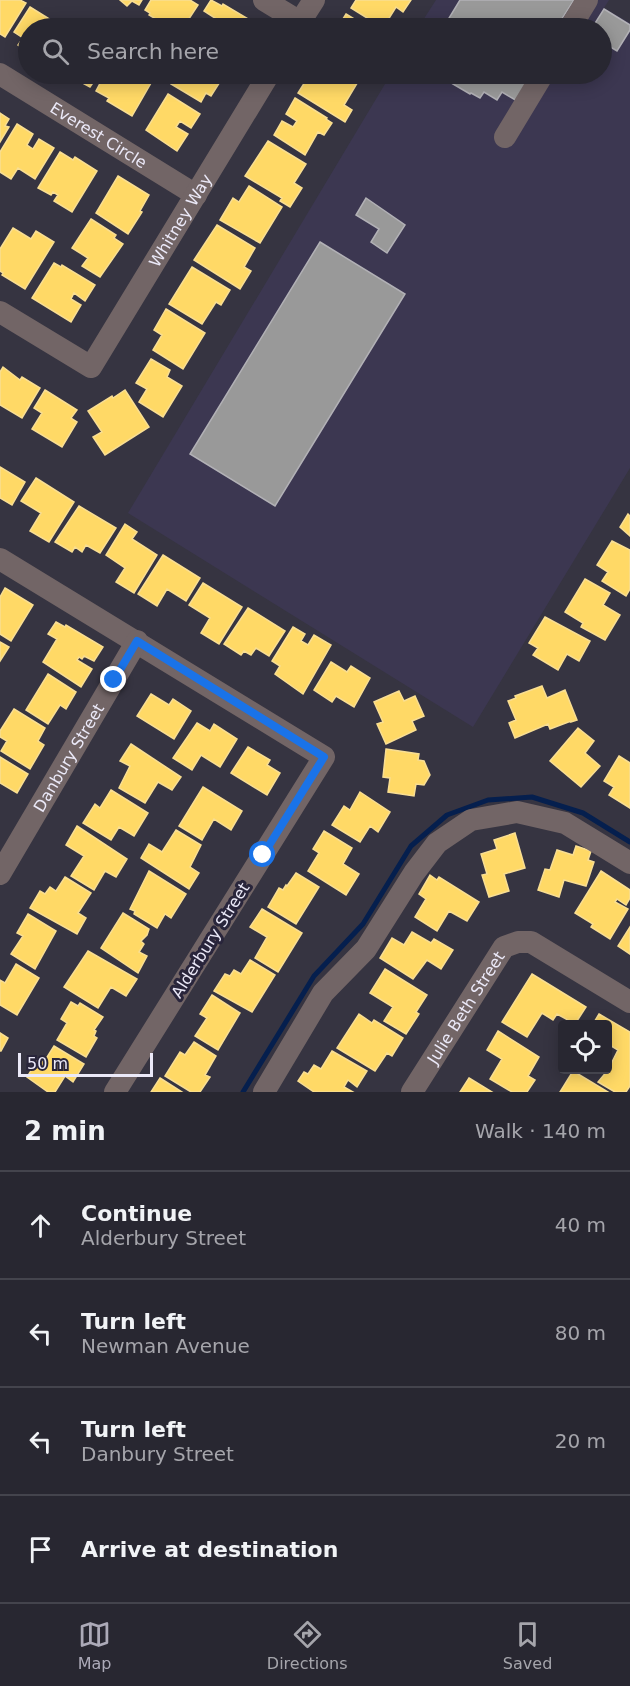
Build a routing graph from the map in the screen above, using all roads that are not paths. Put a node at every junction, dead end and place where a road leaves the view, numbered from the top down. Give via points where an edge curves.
1 (264, 0) edge
2 (314, 0) edge
3 (587, 0) edge
4 (288, 18) edge
5 (302, 18) edge
6 (576, 18) edge
7 (0, 75) edge
8 (263, 84) edge
9 (537, 84) edge
10 (505, 137) dead end
11 (196, 195) junction
12 (0, 312) edge
13 (0, 559) edge
14 (137, 641) junction
15 (630, 863) edge
16 (0, 874) edge
17 (630, 1002) edge
18 (115, 1092) edge
19 (264, 1092) edge
20 (412, 1092) edge

1 - 4 street
2 - 5 street
3 - 6 street
7 - 11 street, Everest Circle
8 - 11 street, Whitney Way
9 - 10 street
11 - 12 street, Whitney Way via 91,367
13 - 14 street
14 - 16 street, Danbury Street
14 - 18 street, Alderbury Street via 324,757
15 - 19 street via 565,823 517,812 471,820 437,843 366,949 323,993
17 - 20 street, Julie Beth Street via 531,942 504,947

